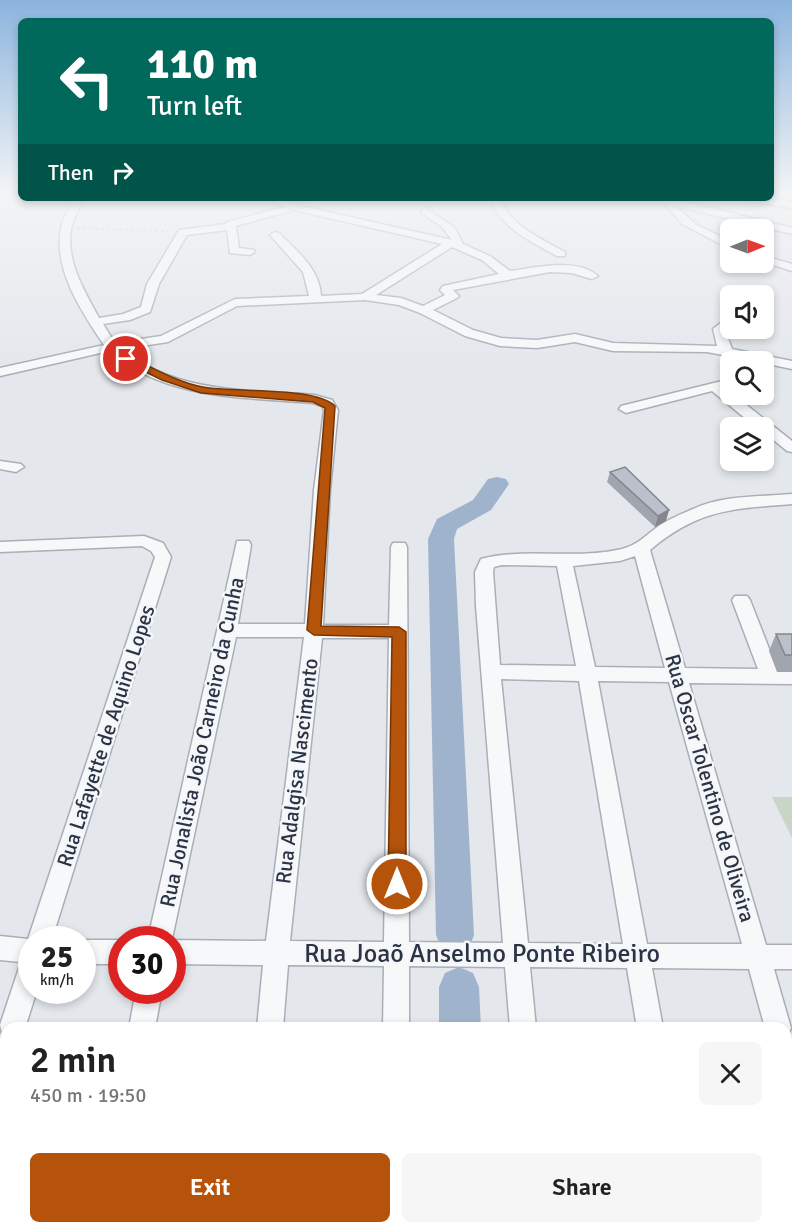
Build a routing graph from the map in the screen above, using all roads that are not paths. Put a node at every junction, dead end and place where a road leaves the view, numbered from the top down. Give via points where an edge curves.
1 (67, 249) edge
2 (173, 249) edge
3 (234, 249) edge
4 (288, 249) edge
5 (445, 249) edge
6 (467, 249) edge
7 (554, 249) edge
8 (250, 252) dead end
9 (561, 254) dead end
10 (774, 262) edge
11 (792, 268) edge
12 (508, 275) junction
13 (592, 276) dead end
14 (365, 297) junction
15 (315, 300) junction
16 (424, 310) junction
17 (95, 322) junction
18 (721, 339) edge
19 (112, 347) junction
20 (726, 351) joint
21 (774, 361) edge
22 (792, 365) edge
23 (0, 372) edge
24 (720, 386) edge
25 (716, 387) junction
26 (626, 409) dead end
27 (792, 448) edge
28 (0, 465) edge
29 (16, 467) dead end
30 (792, 499) edge
31 (243, 544) dead end
32 (0, 547) edge
33 (399, 547) dead end
34 (641, 549) junction
35 (564, 561) junction
36 (741, 600) dead end
37 (228, 630) junction
38 (314, 630) junction
39 (399, 632) junction
40 (491, 672) junction
41 (587, 674) junction
42 (678, 677) junction
43 (770, 677) junction
44 (792, 677) edge
45 (44, 926) edge
46 (163, 926) edge
47 (0, 948) edge
48 (18, 950) edge
49 (186, 952) edge
50 (276, 952) junction
51 (396, 952) junction
52 (516, 953) junction
53 (636, 954) junction
54 (758, 957) junction
55 (792, 957) edge
56 (20, 1004) edge
57 (146, 1004) edge
58 (14, 1022) edge
59 (143, 1022) edge
60 (270, 1022) edge
61 (396, 1022) edge
62 (522, 1022) edge
63 (649, 1022) edge
64 (776, 1022) edge

1 - 17 street, Rua Adalgisa Nascimento via 72,279
2 - 17 street via 153,284 146,309
3 - 8 street
4 - 15 street via 314,278
5 - 14 street
6 - 12 street
7 - 9 street
10 - 11 street
12 - 13 street via 565,267
12 - 16 street via 447,288 453,296
14 - 15 street
14 - 16 street
15 - 19 street via 235,303 171,337
16 - 20 street via 469,333 500,342 545,344 575,338 613,347
17 - 19 street, Rua Adalgisa Nascimento
18 - 20 street
19 - 23 street
19 - 38 street, Rua Adalgisa Nascimento via 148,371 201,390 315,399 330,406
21 - 22 street
24 - 25 street
25 - 26 street
25 - 27 street
28 - 29 street
30 - 34 street via 728,504 701,511 664,530
31 - 37 street, Rua Jonalista João Carneiro da Cunha
32 - 45 street, Rua Lafayette de Aquino Lopes via 144,541 161,551 163,557
33 - 39 street
34 - 35 street
34 - 42 street, Rua Oscar Tolentino de Oliveira
35 - 40 street via 502,559 487,563 485,606
35 - 41 street
36 - 43 street
37 - 38 street
37 - 46 street, Rua Jonalista João Carneiro da Cunha
38 - 39 street
38 - 50 street, Rua Adalgisa Nascimento
39 - 51 street
40 - 41 street
40 - 52 street
41 - 42 street
41 - 53 street
42 - 43 street
42 - 54 street, Rua Oscar Tolentino de Oliveira
43 - 44 street
47 - 48 street
49 - 50 street, Rua Joaõ Anselmo Ponte Ribeiro
50 - 51 street, Rua Joaõ Anselmo Ponte Ribeiro
50 - 60 street, Rua Adalgisa Nascimento
51 - 52 street, Rua Joaõ Anselmo Ponte Ribeiro
51 - 61 street
52 - 53 street, Rua Joaõ Anselmo Ponte Ribeiro
52 - 62 street
53 - 54 street, Rua Joaõ Anselmo Ponte Ribeiro
53 - 63 street
54 - 55 street, Rua Joaõ Anselmo Ponte Ribeiro
54 - 64 street, Rua Oscar Tolentino de Oliveira
56 - 58 street
57 - 59 street

